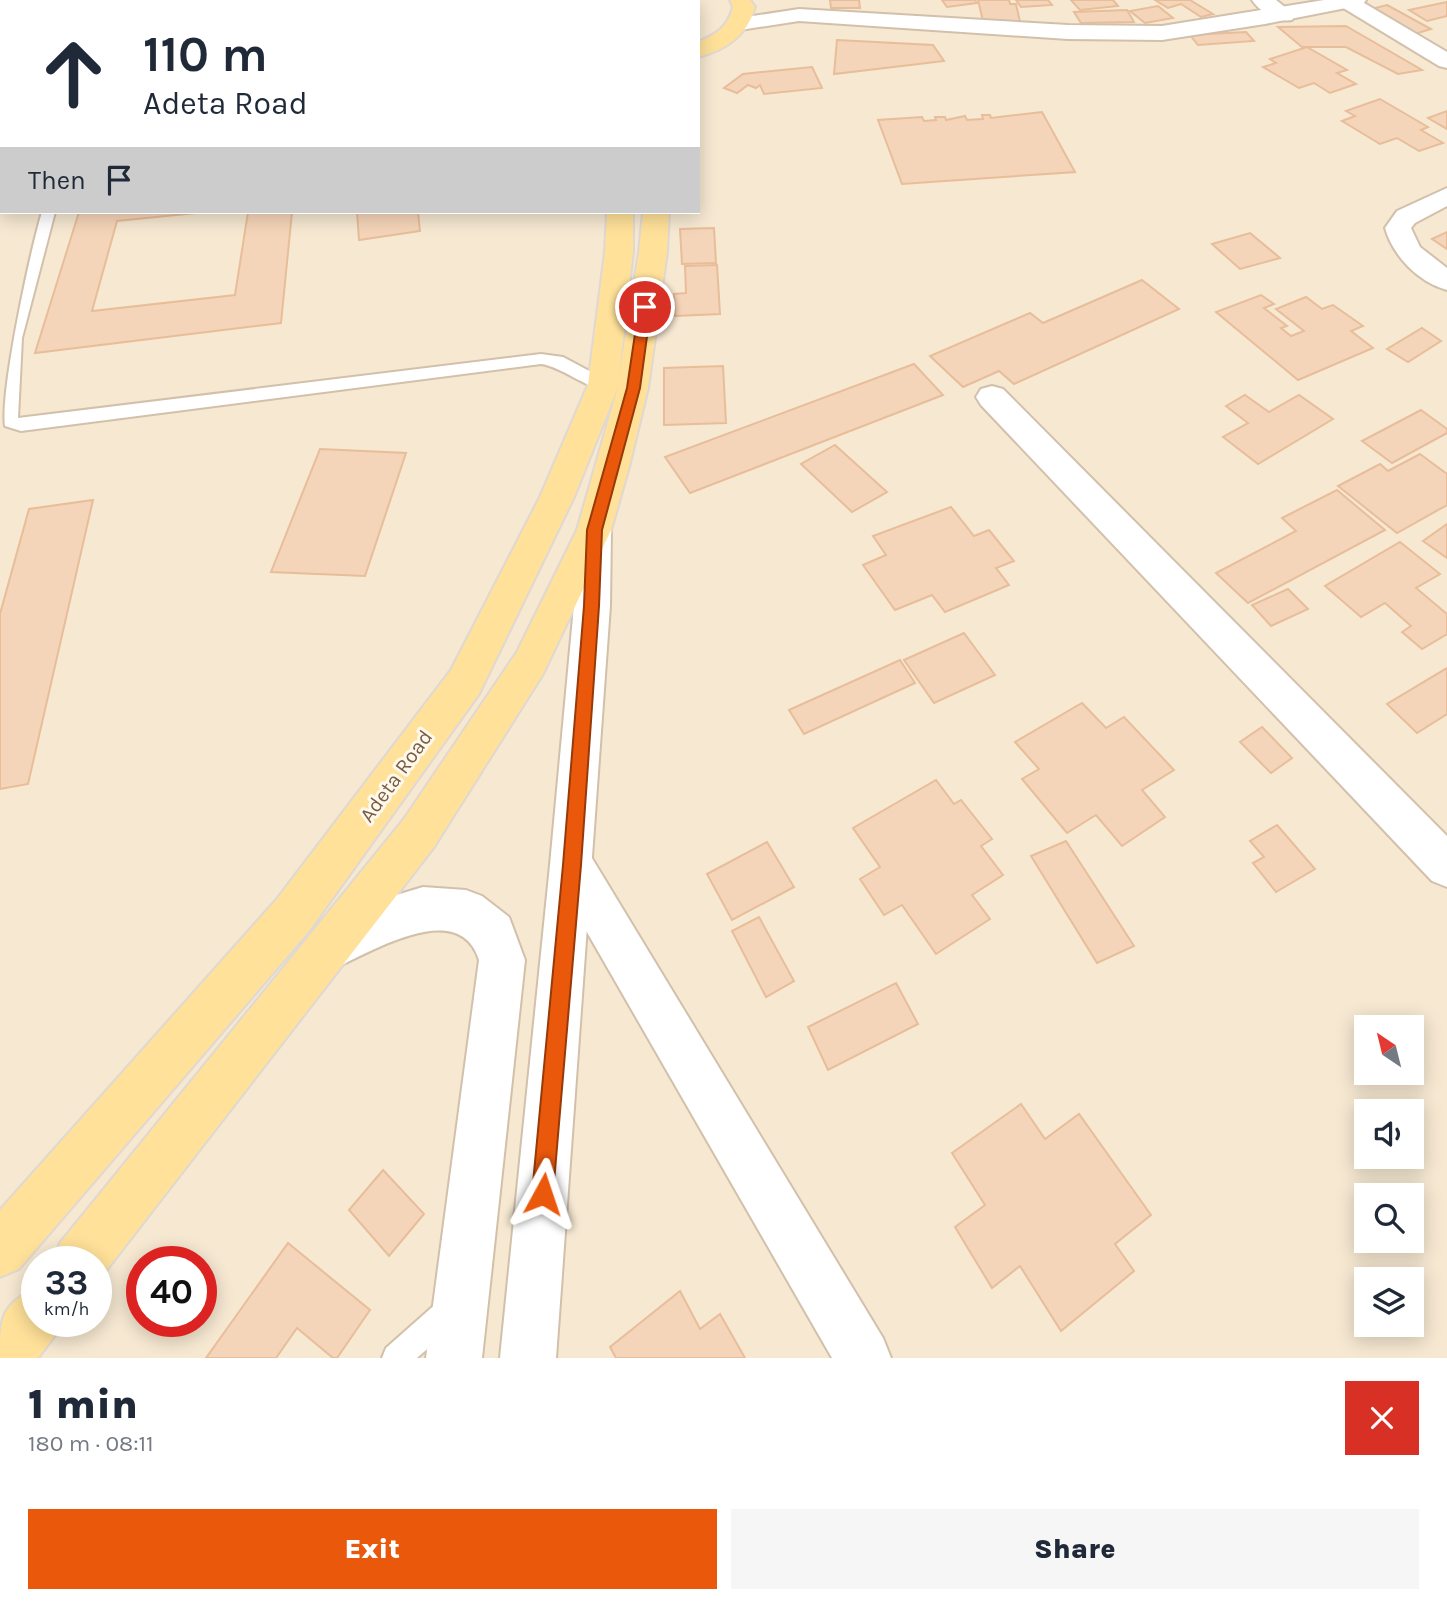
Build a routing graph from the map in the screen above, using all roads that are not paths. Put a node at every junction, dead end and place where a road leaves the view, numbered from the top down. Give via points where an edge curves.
1 (740, 0) edge
2 (752, 0) edge
3 (1262, 0) edge
4 (1352, 1) edge
5 (799, 15) junction
6 (1284, 15) junction
7 (740, 24) junction
8 (700, 49) edge
9 (1447, 61) edge
10 (1447, 196) edge
11 (47, 214) edge
12 (620, 214) edge
13 (656, 214) edge
14 (1447, 281) edge
15 (7, 339) edge
16 (603, 385) junction
17 (992, 397) dead end
18 (594, 530) junction
19 (572, 865) junction
20 (1447, 866) edge
21 (331, 947) junction
22 (92, 1246) edge
23 (0, 1250) edge
24 (461, 1301) junction
25 (21, 1335) edge
26 (2, 1358) edge
27 (396, 1358) edge
28 (454, 1358) edge
29 (528, 1358) edge
30 (863, 1358) edge

1 - 7 main road via 744,7
2 - 5 street
3 - 6 street
4 - 6 street
4 - 9 street
5 - 6 street via 1068,32 1161,33
5 - 7 street
7 - 8 main road via 722,41
10 - 14 street via 1406,217 1398,228 1402,245
11 - 15 lane
12 - 16 main road, Adeta Road
13 - 18 main road via 633,388
15 - 16 lane via 9,414 11,422 21,425 541,359 558,361
16 - 23 main road, Adeta Road via 557,497 465,682 293,915
17 - 20 street
18 - 19 street
18 - 21 main road via 530,663 419,833
19 - 29 street
19 - 30 street
21 - 22 main road
21 - 24 street via 380,922 424,909 466,912 493,933 502,960
24 - 27 lane
24 - 28 street
25 - 26 main road

